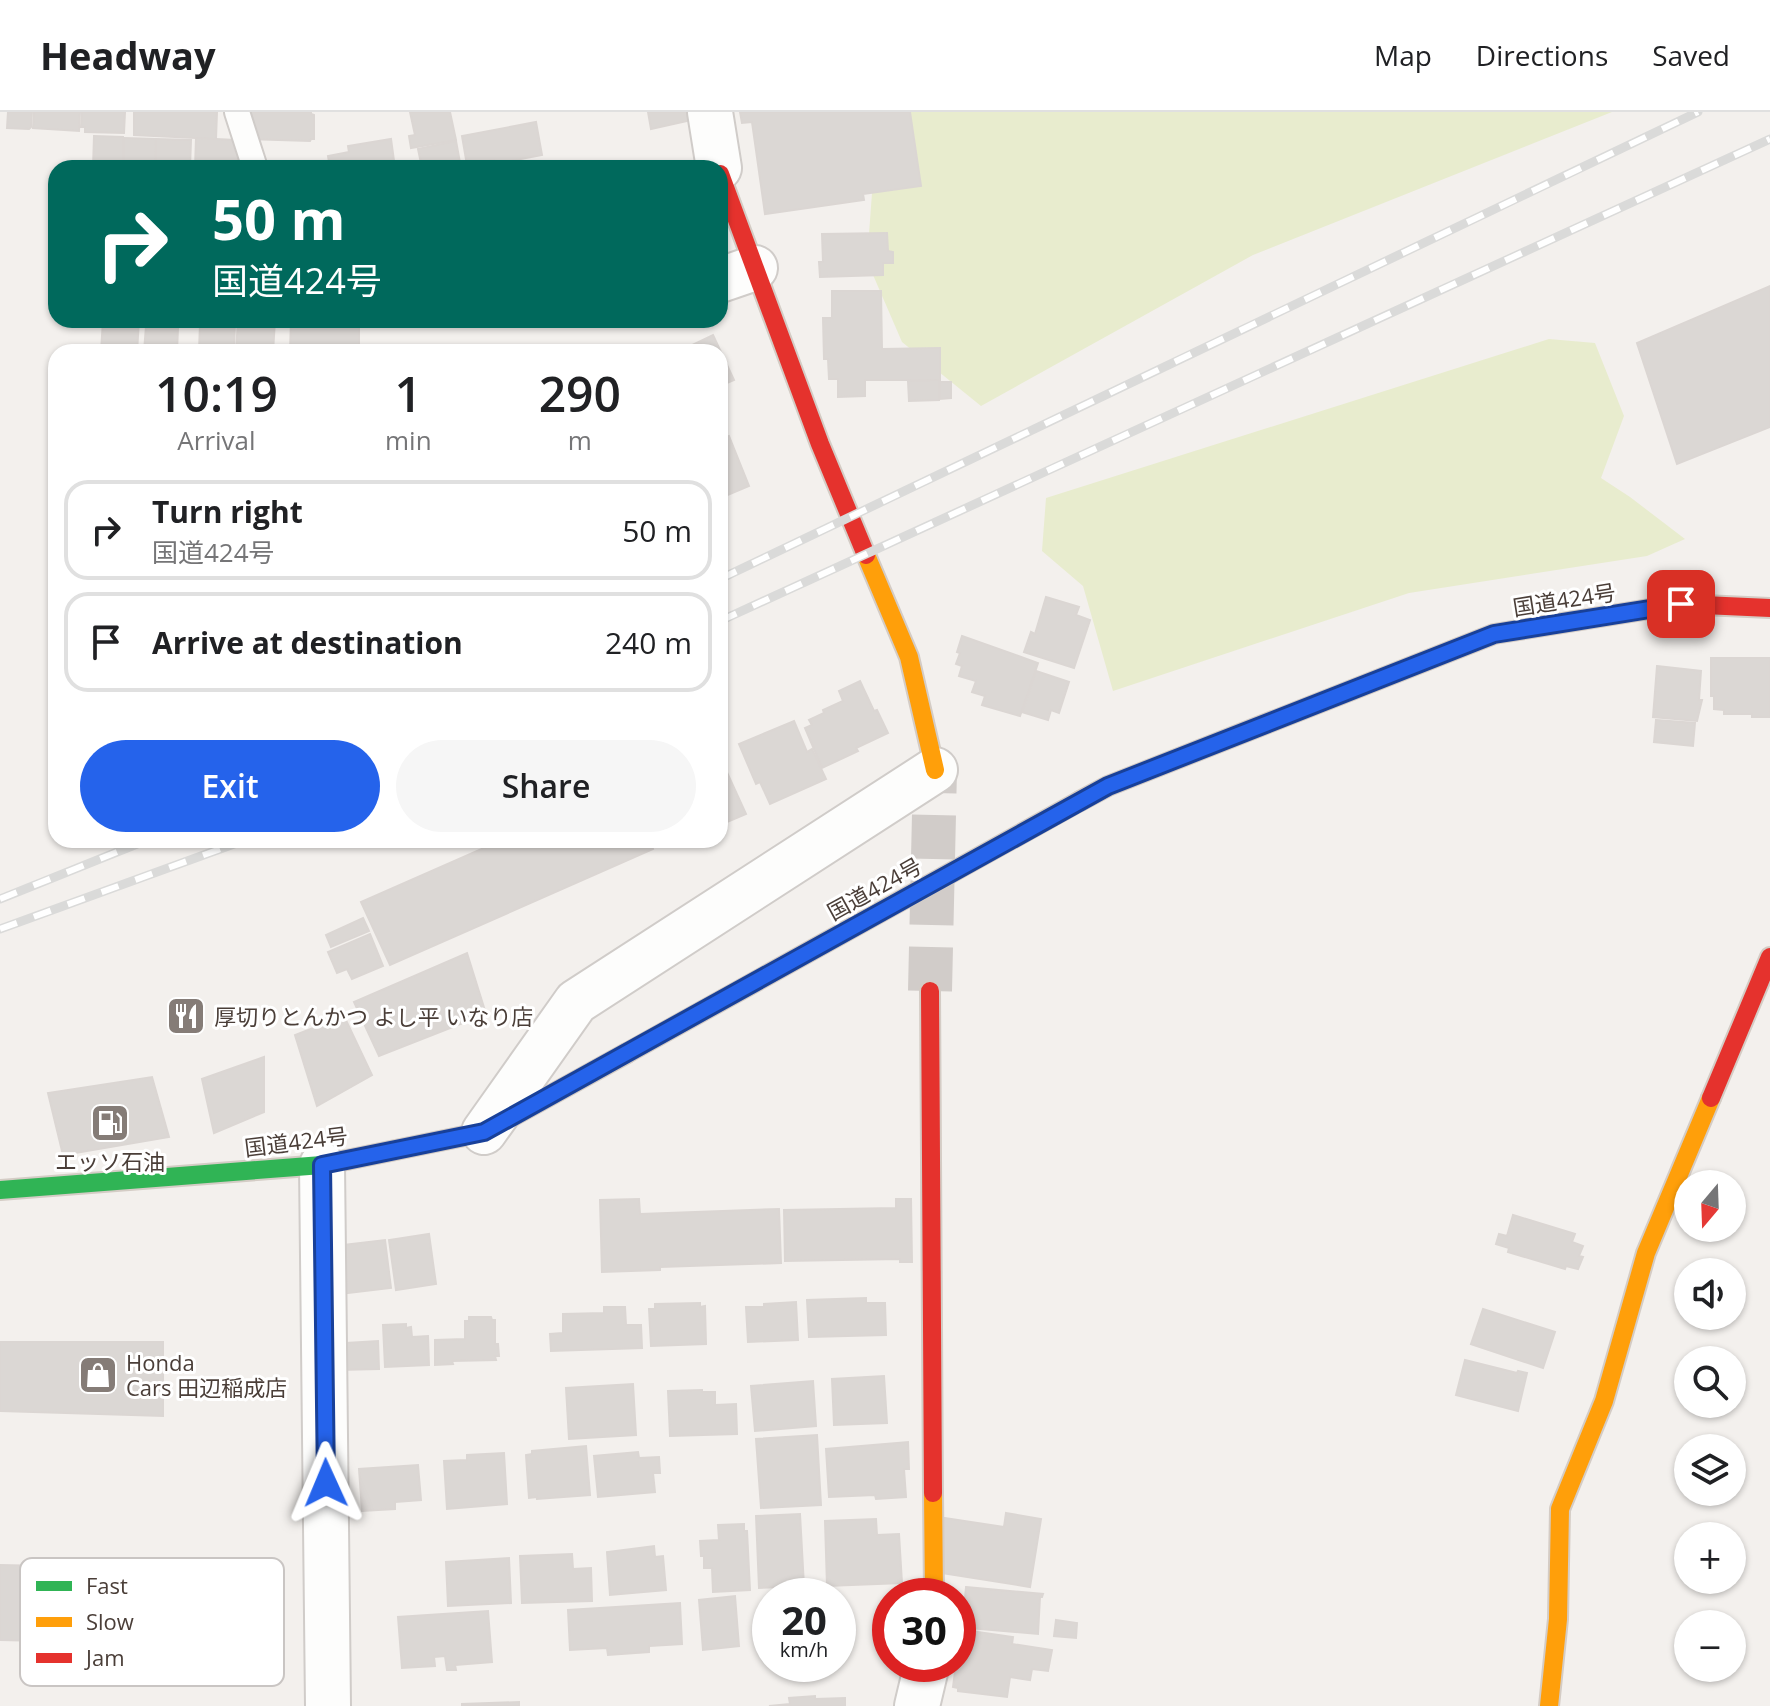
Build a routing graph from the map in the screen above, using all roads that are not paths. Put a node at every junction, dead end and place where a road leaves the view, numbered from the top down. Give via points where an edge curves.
1 (237, 112) edge
2 (710, 112) edge
3 (252, 160) edge
4 (718, 160) edge
5 (728, 218) edge
6 (738, 274) edge
7 (1770, 608) edge
8 (935, 770) joint
9 (1770, 957) edge
10 (930, 991) tunnel mouth
11 (484, 1132) junction
12 (322, 1165) junction
13 (0, 1190) edge
14 (934, 1578) edge
15 (923, 1682) edge
16 (328, 1706) edge
17 (917, 1706) edge
18 (1549, 1706) edge

1 - 3 lane
2 - 4 street
5 - 6 main road
6 - 8 main road via 820,444 909,657
7 - 11 main road, 国道424号 via 1681,604 1494,634 1108,786
8 - 11 street via 576,1002
9 - 18 main road via 1646,1253 1604,1401 1560,1509 1558,1619
10 - 14 main road
11 - 12 main road, 国道424号
12 - 13 main road, 国道424号
12 - 16 street
15 - 17 street

